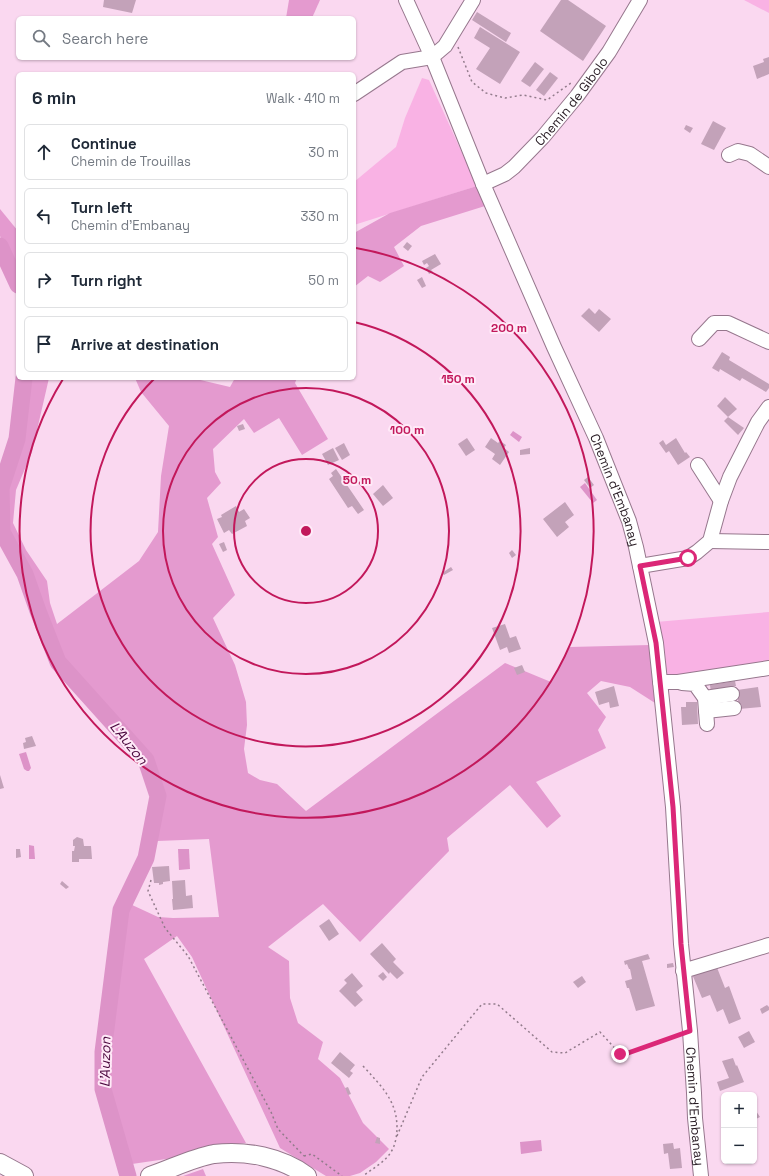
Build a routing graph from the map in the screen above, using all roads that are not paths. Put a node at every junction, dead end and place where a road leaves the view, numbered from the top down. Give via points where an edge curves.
1 (406, 0) edge
2 (473, 0) edge
3 (640, 0) edge
4 (432, 57) junction
5 (356, 93) edge
6 (729, 155) dead end
7 (769, 167) edge
8 (483, 184) junction
9 (699, 339) dead end
10 (769, 342) edge
11 (769, 406) edge
12 (698, 465) dead end
13 (721, 501) junction
14 (710, 541) junction
15 (769, 542) edge
16 (640, 566) junction
17 (769, 668) edge
18 (660, 682) junction
19 (678, 682) junction
20 (733, 701) dead end
21 (769, 945) edge
22 (683, 970) junction
23 (0, 1163) edge
24 (158, 1173) edge
25 (24, 1176) edge
26 (286, 1176) edge
27 (307, 1176) edge
28 (701, 1176) edge

1 - 4 street, Chemin d'Embanay
2 - 4 street via 445,46
3 - 8 street, Chemin de Gibolo via 609,52 543,137 514,167
4 - 5 street via 402,62
4 - 8 street, Chemin d'Embanay
6 - 7 street via 738,151 750,154
8 - 16 street, Chemin d'Embanay via 601,452 629,521
9 - 10 street via 714,323 728,322
11 - 13 street via 730,477
12 - 13 street
13 - 14 street
14 - 15 street
14 - 16 street via 688,558
16 - 18 street, Chemin d'Embanay via 656,643
17 - 19 street
18 - 19 street
18 - 22 street, Chemin d'Embanay via 673,807
19 - 20 street via 695,684 706,711
21 - 22 street
22 - 28 street, Chemin d'Embanay
23 - 25 main road
24 - 26 main road via 188,1166 228,1162 258,1165
24 - 27 main road via 213,1154 246,1154 277,1160

